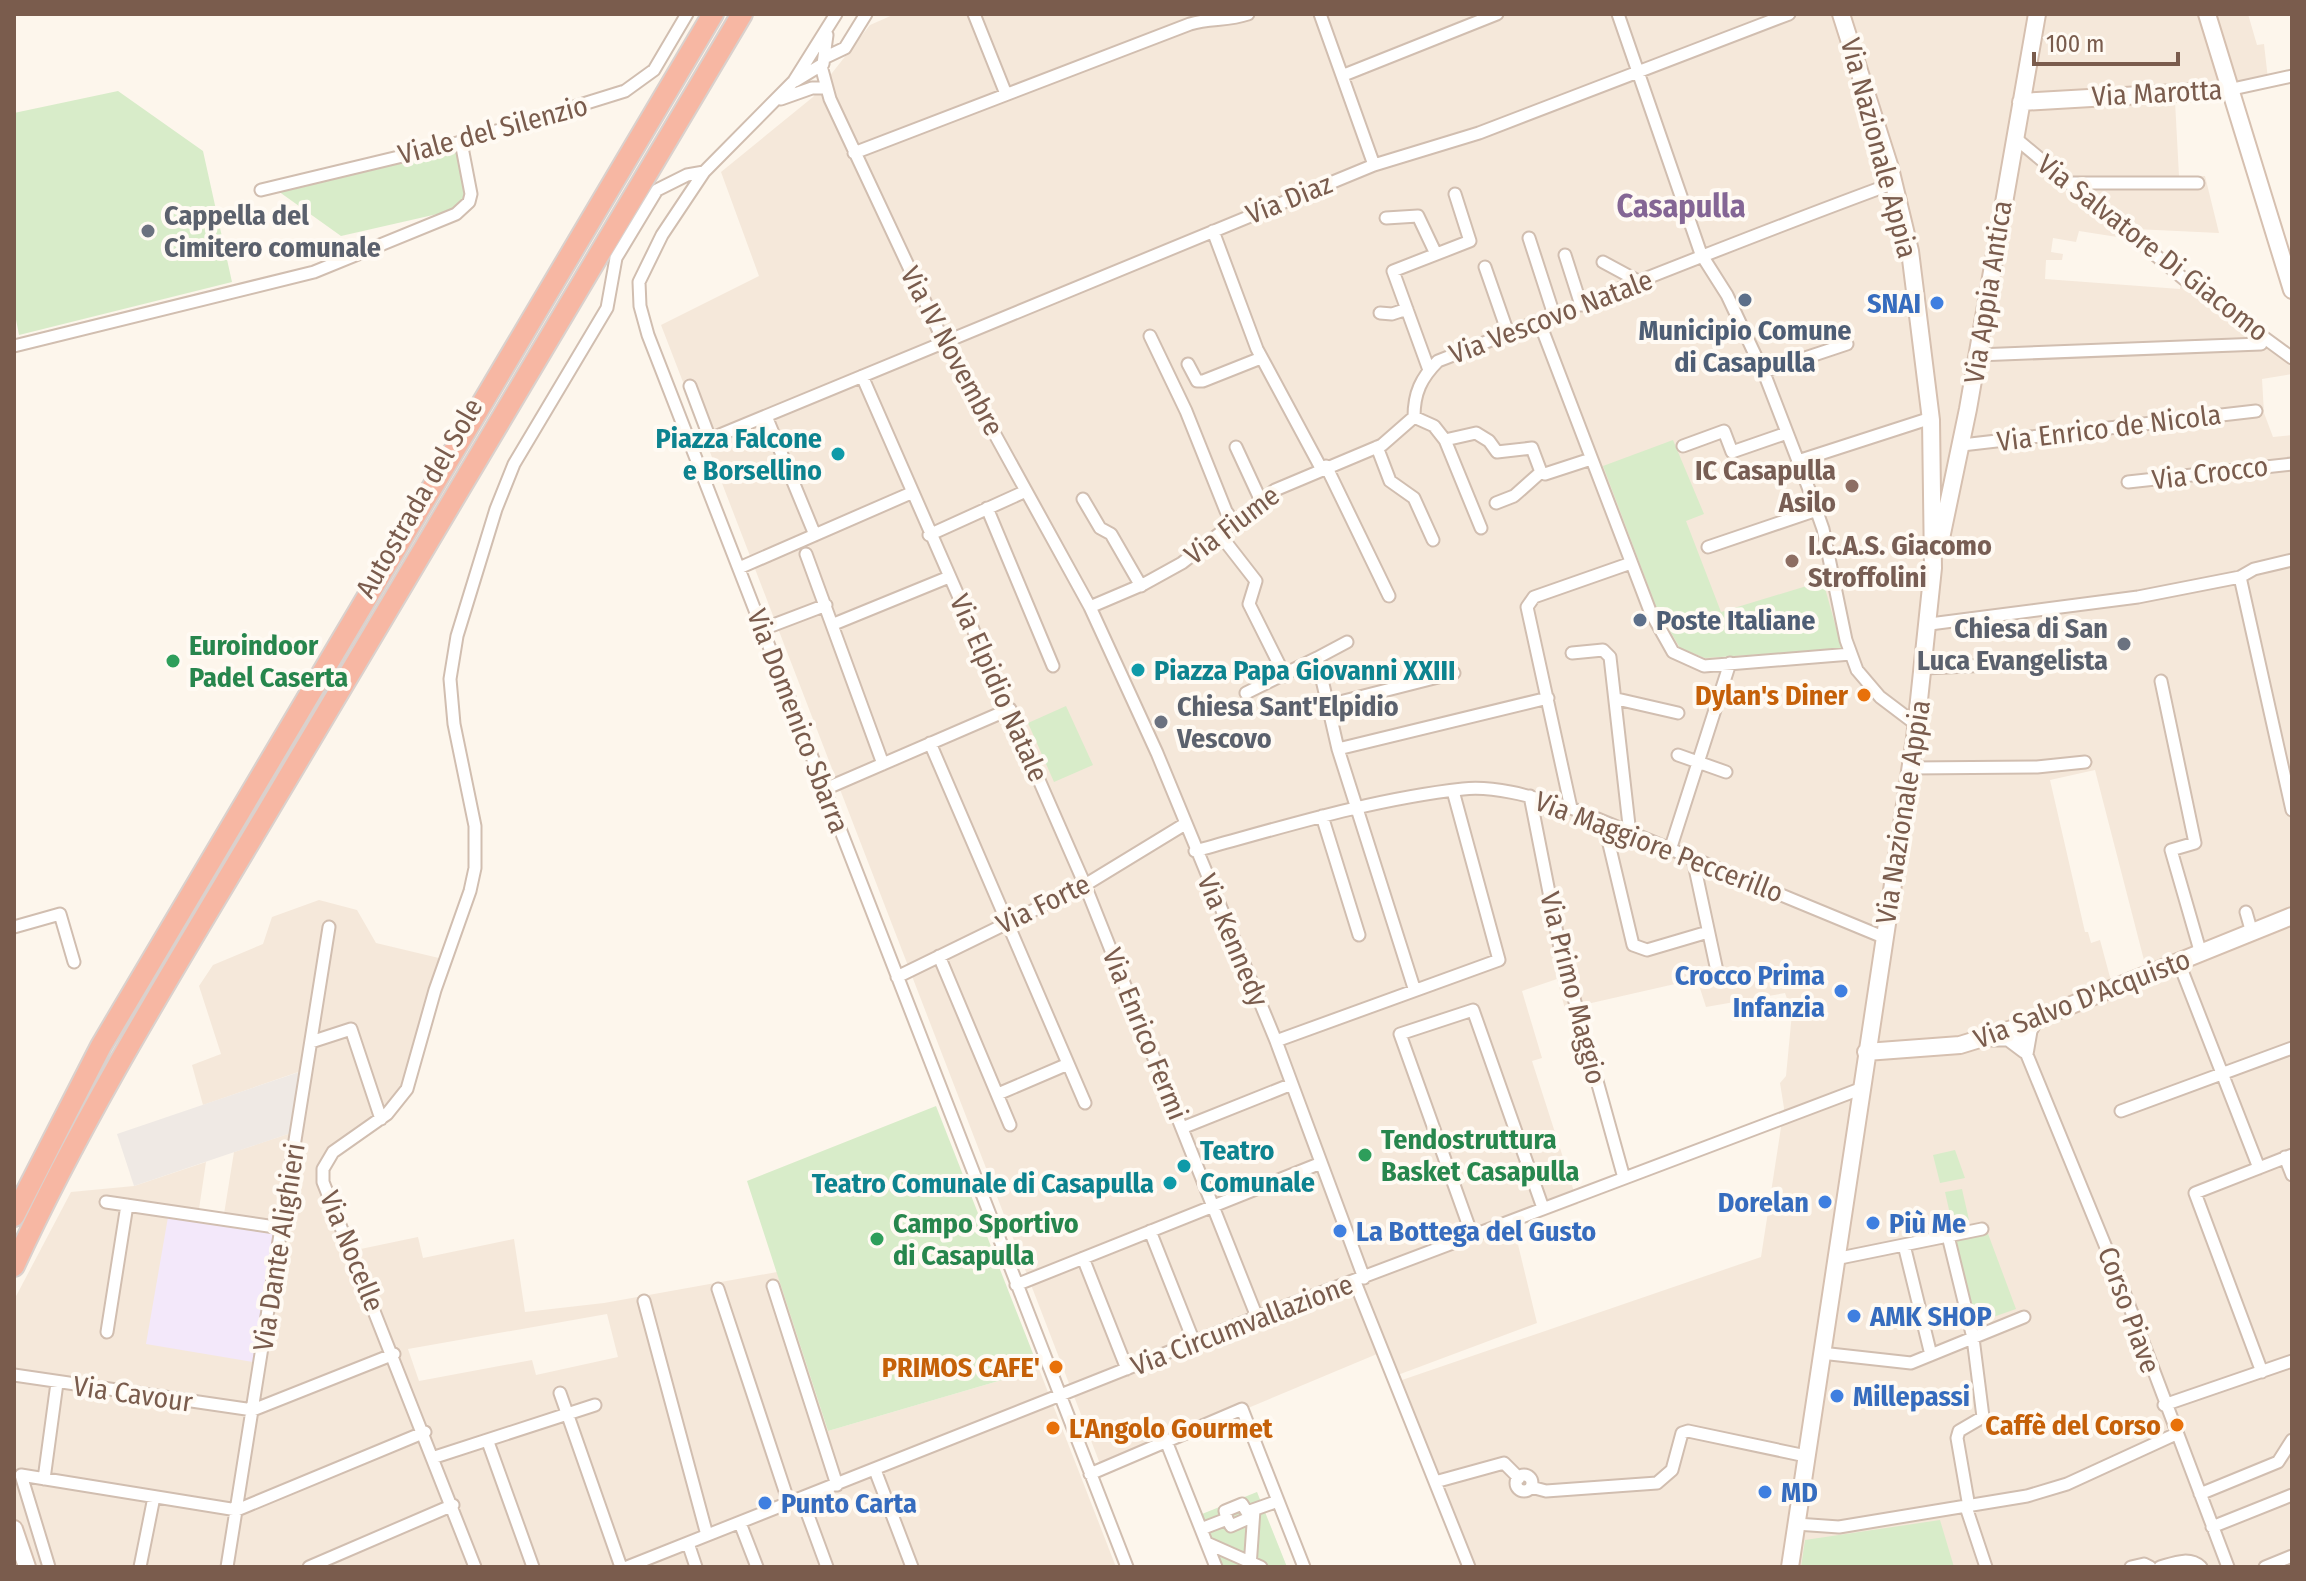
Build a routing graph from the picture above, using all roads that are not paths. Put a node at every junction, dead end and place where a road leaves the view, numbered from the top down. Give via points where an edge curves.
1 (687, 14) edge
2 (713, 14) edge
3 (742, 14) edge
4 (836, 14) edge
5 (866, 14) edge
6 (974, 14) edge
7 (1248, 14) edge
8 (1320, 14) edge
9 (1497, 14) edge
10 (1618, 14) edge
11 (1789, 14) edge
12 (1841, 14) edge
13 (2037, 14) edge
14 (2207, 14) edge
15 (1210, 16) edge
16 (1479, 17) edge
17 (817, 59) junction
18 (1641, 72) junction
19 (1344, 75) junction
20 (2292, 76) edge
21 (826, 88) junction
22 (2228, 90) junction
23 (1006, 94) junction
24 (2021, 102) junction
25 (771, 104) junction
26 (2014, 137) junction
27 (461, 142) junction
28 (854, 153) junction
29 (1374, 165) junction
30 (704, 172) junction
31 (1894, 183) junction
32 (2067, 183) junction
33 (2198, 183) dead end
34 (261, 190) dead end
35 (1455, 194) dead end
36 (1386, 218) dead end
37 (1693, 229) junction
38 (1213, 231) junction
39 (1529, 238) dead end
40 (1722, 247) junction
41 (1436, 254) junction
42 (1701, 254) junction
43 (1565, 255) dead end
44 (1603, 262) dead end
45 (1677, 266) junction
46 (1485, 267) dead end
47 (1640, 282) junction
48 (2292, 290) edge
49 (1581, 305) junction
50 (1407, 309) junction
51 (1380, 313) dead end
52 (1554, 315) junction
53 (1539, 321) junction
54 (1508, 333) junction
55 (1150, 336) dead end
56 (943, 340) junction
57 (1847, 344) dead end
58 (2261, 344) dead end
59 (14, 346) edge
60 (1977, 355) junction
61 (1261, 358) junction
62 (2292, 358) edge
63 (1188, 364) dead end
64 (1429, 370) junction
65 (1763, 372) junction
66 (862, 376) junction
67 (690, 386) dead end
68 (2256, 411) dead end
69 (766, 416) junction
70 (1414, 417) junction
71 (1931, 418) junction
72 (1787, 433) junction
73 (1445, 440) junction
74 (1962, 445) junction
75 (1683, 446) dead end
76 (1236, 447) dead end
77 (1377, 447) junction
78 (1591, 459) junction
79 (1798, 461) junction
80 (2292, 464) edge
81 (1324, 467) junction
82 (1541, 472) junction
83 (2128, 482) dead end
84 (1026, 491) junction
85 (911, 493) junction
86 (1083, 499) dead end
87 (1261, 501) junction
88 (1496, 503) dead end
89 (987, 508) junction
90 (1817, 510) junction
91 (1235, 524) junction
92 (1481, 528) dead end
93 (815, 535) junction
94 (929, 535) junction
95 (1221, 536) junction
96 (1433, 540) dead end
97 (1708, 547) dead end
98 (806, 554) dead end
99 (2292, 560) edge
100 (1631, 563) junction
101 (739, 568) junction
102 (1933, 568) junction
103 (949, 577) junction
104 (2240, 577) junction
105 (1141, 586) junction
106 (1389, 596) dead end
107 (826, 605) junction
108 (1090, 607) junction
109 (834, 624) junction
110 (1930, 624) junction
111 (763, 629) junction
112 (1347, 642) dead end
113 (1572, 653) dead end
114 (1851, 654) junction
115 (1317, 658) junction
116 (1730, 663) junction
117 (1991, 665) dead end
118 (1053, 666) dead end
119 (1925, 668) junction
120 (1454, 673) dead end
121 (1285, 676) junction
122 (2161, 681) dead end
123 (1246, 693) dead end
124 (1548, 698) junction
125 (1617, 699) junction
126 (1328, 705) junction
127 (1010, 709) junction
128 (1678, 713) dead end
129 (1917, 725) junction
130 (930, 743) junction
131 (1338, 749) junction
132 (1678, 755) dead end
133 (1696, 762) junction
134 (2085, 762) dead end
135 (883, 764) junction
136 (1910, 768) junction
137 (1726, 772) dead end
138 (825, 789) junction
139 (1453, 791) junction
140 (1530, 796) junction
141 (1357, 806) junction
142 (1571, 808) junction
143 (2292, 810) edge
144 (1322, 816) junction
145 (1604, 823) junction
146 (1185, 824) junction
147 (1630, 834) junction
148 (1670, 850) junction
149 (1195, 851) junction
150 (1693, 859) junction
151 (1085, 885) junction
152 (2246, 912) dead end
153 (2292, 916) edge
154 (1007, 922) junction
155 (14, 927) edge
156 (329, 927) dead end
157 (1708, 932) junction
158 (2252, 933) junction
159 (1359, 935) dead end
160 (1883, 937) junction
161 (2201, 954) junction
162 (939, 956) junction
163 (74, 962) dead end
164 (2179, 963) junction
165 (1717, 971) dead end
166 (897, 977) junction
167 (1414, 988) junction
168 (2038, 1019) junction
169 (2016, 1028) junction
170 (1276, 1041) junction
171 (1973, 1041) junction
172 (311, 1042) junction
173 (2292, 1048) edge
174 (1866, 1052) junction
175 (2027, 1055) junction
176 (1068, 1064) junction
177 (2222, 1076) junction
178 (1292, 1084) junction
179 (1860, 1089) junction
180 (998, 1094) junction
181 (1085, 1103) dead end
182 (2121, 1111) dead end
183 (381, 1119) junction
184 (1010, 1125) dead end
185 (1182, 1128) junction
186 (2289, 1156) edge
187 (1321, 1163) junction
188 (2259, 1168) junction
189 (2292, 1175) edge
190 (1624, 1178) junction
191 (106, 1202) dead end
192 (127, 1205) junction
193 (1214, 1206) junction
194 (1543, 1208) junction
195 (14, 1216) edge
196 (282, 1228) junction
197 (1982, 1229) dead end
198 (1150, 1231) junction
199 (1472, 1235) junction
200 (1948, 1236) junction
201 (1904, 1245) junction
202 (1083, 1258) junction
203 (1835, 1259) junction
204 (14, 1266) edge
205 (1359, 1280) junction
206 (1016, 1285) junction
207 (773, 1286) dead end
208 (718, 1289) dead end
209 (644, 1301) dead end
210 (1257, 1317) junction
211 (2024, 1317) dead end
212 (107, 1332) dead end
213 (1973, 1338) junction
214 (1194, 1342) junction
215 (1821, 1353) junction
216 (394, 1354) junction
217 (1931, 1355) junction
218 (2292, 1361) edge
219 (1127, 1369) junction
220 (2262, 1372) junction
221 (14, 1375) edge
222 (57, 1383) junction
223 (560, 1393) dead end
224 (1059, 1397) junction
225 (595, 1405) dead end
226 (2164, 1405) junction
227 (253, 1410) junction
228 (567, 1415) junction
229 (425, 1432) junction
230 (2176, 1434) junction
231 (2292, 1440) edge
232 (1166, 1441) junction
233 (488, 1442) junction
234 (1806, 1456) junction
235 (435, 1457) junction
236 (875, 1470) junction
237 (1090, 1474) junction
238 (44, 1479) junction
239 (1435, 1482) junction
240 (837, 1485) junction
241 (2200, 1494) junction
242 (2292, 1495) edge
243 (154, 1497) junction
244 (802, 1499) junction
245 (1278, 1501) junction
246 (789, 1503) junction
247 (453, 1505) junction
248 (1967, 1507) junction
249 (237, 1510) junction
250 (1250, 1511) junction
251 (740, 1523) junction
252 (1796, 1524) junction
253 (2212, 1527) junction
254 (14, 1529) edge
255 (1201, 1529) junction
256 (707, 1535) junction
257 (688, 1543) junction
258 (1207, 1543) junction
259 (2292, 1556) edge
260 (1254, 1565) edge
261 (27, 1567) edge
262 (49, 1567) edge
263 (140, 1567) edge
264 (227, 1567) edge
265 (309, 1567) edge
266 (475, 1567) edge
267 (533, 1567) edge
268 (621, 1567) edge
269 (627, 1567) edge
270 (696, 1567) edge
271 (757, 1567) edge
272 (827, 1567) edge
273 (912, 1567) edge
274 (1127, 1567) edge
275 (1216, 1567) edge
276 (1304, 1567) edge
277 (1469, 1567) edge
278 (1790, 1567) edge
279 (1986, 1567) edge
280 (2131, 1567) edge
281 (2150, 1567) edge
282 (2160, 1567) edge
283 (2201, 1567) edge
284 (2228, 1567) edge
285 (2265, 1567) edge

1 - 27 street, Viale del Silenzio via 654,70 625,91
2 - 195 highway, Autostrada del Sole via 109,1032
3 - 204 highway, Autostrada del Sole via 496,421 135,1038 43,1202
4 - 17 street
5 - 17 street via 845,48
6 - 23 street
7 - 15 street via 1234,19
8 - 19 street
9 - 16 street
10 - 18 street
11 - 18 street, Via Diaz
12 - 31 main road, Via Nazionale Appia
13 - 24 main road, Via Appia Antica
14 - 22 main road
15 - 23 street
16 - 19 street
17 - 21 street, Via IV Novembre
17 - 25 street, Via Domenico Sbarra
18 - 29 street, Via Diaz via 1479,133
18 - 37 street
19 - 29 street
20 - 22 street, Via Marotta
21 - 25 street via 800,91
21 - 28 street, Via IV Novembre
22 - 24 main road, Via Marotta
22 - 48 main road
23 - 28 street
24 - 26 main road, Via Appia Antica
25 - 30 street, Via Domenico Sbarra
26 - 32 street, Via Salvatore Di Giacomo
26 - 60 main road, Via Appia Antica
27 - 34 street, Viale del Silenzio
27 - 59 street via 471,194 456,214 314,272
28 - 56 street, Via IV Novembre
29 - 38 street, Via Diaz
30 - 101 street, Via Domenico Sbarra via 648,260 639,282 640,306
30 - 183 street, Via Nocelle via 657,190 616,258 607,308 514,464 492,521 457,636 450,679 477,845 467,904 407,1089
31 - 40 street, Via Vescovo Natale
31 - 71 main road, Via Nazionale Appia via 1910,251
32 - 33 street
32 - 62 street, Via Salvatore Di Giacomo
35 - 41 street via 1470,241
36 - 41 street via 1418,216
37 - 40 street via 1707,243
37 - 42 street
37 - 45 street, Via Vescovo Natale via 1688,251
38 - 56 street, Via Diaz
38 - 61 street
39 - 52 street
40 - 42 street, Via Vescovo Natale
41 - 50 street via 1393,271
42 - 45 street, Via Vescovo Natale
42 - 65 street
43 - 49 street
44 - 47 street
45 - 47 street, Via Vescovo Natale
46 - 54 street
47 - 49 street, Via Vescovo Natale
49 - 52 street, Via Vescovo Natale
50 - 51 street
50 - 64 street
52 - 53 street, Via Vescovo Natale
53 - 54 street, Via Vescovo Natale
53 - 78 street
54 - 64 street, Via Vescovo Natale via 1438,361
55 - 91 street
56 - 66 street, Via Diaz
56 - 84 street, Via IV Novembre
57 - 65 street
58 - 60 street
60 - 74 main road, Via Appia Antica
61 - 63 street via 1203,381 1197,381
61 - 81 street
64 - 70 street, Via Vescovo Natale via 1414,399
65 - 72 street
66 - 69 street, Via Diaz
66 - 85 street
67 - 69 street, Via Diaz via 710,439
68 - 74 street, Via Enrico de Nicola
69 - 93 street
70 - 73 street via 1434,426
70 - 77 street, Via Fiume
71 - 79 street
71 - 102 main road, Via Nazionale Appia
72 - 75 street via 1732,452 1724,431
72 - 79 street
73 - 82 street via 1476,433 1497,452 1532,448
73 - 92 street
74 - 102 main road, Via Appia Antica
76 - 87 street
77 - 81 street, Via Fiume
77 - 96 street via 1390,481 1414,498
78 - 82 street
78 - 100 street
79 - 90 street
80 - 83 street, Via Crocco
81 - 87 street, Via Fiume
81 - 106 street
82 - 88 street via 1514,496
84 - 89 street
84 - 108 street, Via IV Novembre
85 - 93 street
85 - 94 street, Via Elpidio Natale
86 - 105 street
87 - 91 street, Via Fiume
89 - 94 street
89 - 118 street
90 - 97 street
90 - 114 street
91 - 95 street, Via Fiume
93 - 101 street
94 - 103 street, Via Elpidio Natale
95 - 105 street, Via Fiume
95 - 121 street via 1256,581 1249,604
98 - 107 street
99 - 104 street
100 - 116 street via 1673,652 1704,666
100 - 124 street via 1530,601 1527,607
101 - 111 street, Via Domenico Sbarra
102 - 110 main road, Via Nazionale Appia
103 - 109 street
103 - 127 street, Via Elpidio Natale
104 - 110 street via 2138,597
104 - 143 street
105 - 108 street, Via Fiume
107 - 109 street
107 - 111 street
108 - 146 street, Via Kennedy
109 - 135 street
110 - 119 main road, Via Nazionale Appia
111 - 138 street, Via Domenico Sbarra
112 - 115 street
113 - 125 street via 1603,650 1610,657
114 - 116 street
114 - 129 street via 1880,697
115 - 121 street
115 - 126 street
116 - 133 street
117 - 119 street
119 - 129 main road, Via Nazionale Appia
120 - 126 street
121 - 123 street
122 - 161 street via 2195,843 2171,850
124 - 131 street
124 - 142 street
125 - 128 street
125 - 147 street
126 - 131 street
127 - 130 street
127 - 151 street, Via Elpidio Natale
129 - 136 main road, Via Nazionale Appia
130 - 135 street
130 - 154 street
131 - 141 street
132 - 133 street
133 - 137 street
133 - 148 street
134 - 136 street
135 - 138 street
136 - 160 main road, Via Nazionale Appia
138 - 166 street, Via Domenico Sbarra
139 - 140 street, Via Maggiore Peccerillo
139 - 141 street, Via Maggiore Peccerillo
139 - 167 street via 1499,960
140 - 142 street, Via Maggiore Peccerillo
140 - 190 street, Via Primo Maggio via 1560,948
141 - 144 street, Via Maggiore Peccerillo
141 - 167 street
142 - 145 street, Via Maggiore Peccerillo
144 - 149 street, Via Maggiore Peccerillo
144 - 159 street
145 - 147 street, Via Maggiore Peccerillo
145 - 157 street via 1633,945 1647,950
146 - 149 street, Via Kennedy
146 - 151 street, Via Forte
147 - 148 street, Via Maggiore Peccerillo
148 - 150 street, Via Maggiore Peccerillo
149 - 170 street, Via Kennedy
150 - 157 street
150 - 160 street, Via Maggiore Peccerillo
151 - 154 street, Via Forte
151 - 185 street, Via Enrico Fermi
152 - 158 street
153 - 158 main road, Via Salvo D'Acquisto
154 - 162 street, Via Forte
154 - 176 street
155 - 163 street via 60,914
156 - 172 street, Via Dante Alighieri
157 - 165 street
158 - 161 main road, Via Salvo D'Acquisto
160 - 174 main road, Via Nazionale Appia
161 - 164 main road, Via Salvo D'Acquisto
162 - 166 street, Via Forte
162 - 180 street
164 - 168 main road, Via Salvo D'Acquisto
164 - 177 street
166 - 206 street, Via Domenico Sbarra
167 - 170 street
168 - 169 main road, Via Salvo D'Acquisto
168 - 175 street
169 - 171 main road, Via Salvo D'Acquisto
169 - 175 street, Corso Piave
170 - 178 street, Via Kennedy
171 - 174 main road, Via Salvo D'Acquisto
171 - 175 street via 2008,1040
172 - 183 street via 351,1029
172 - 196 street, Via Dante Alighieri
173 - 177 street
174 - 179 main road, Via Nazionale Appia
175 - 226 street, Corso Piave via 2121,1284
176 - 180 street
176 - 181 street
177 - 182 street
177 - 188 street
178 - 185 street
178 - 187 street, Via Kennedy
179 - 190 street, Via Circumvallazione
179 - 203 main road, Via Nazionale Appia
180 - 184 street
183 - 216 street, Via Nocelle via 333,1152 323,1169 323,1182
185 - 193 street, Via Enrico Fermi
186 - 188 street
186 - 189 street
187 - 193 street
187 - 205 street, Via Kennedy
188 - 220 street via 2195,1193
190 - 194 street, Via Circumvallazione
191 - 192 street
192 - 196 street
192 - 212 street
193 - 198 street
193 - 210 street, Via Enrico Fermi
194 - 199 street, Via Circumvallazione
194 - 199 street via 1473,1010 1400,1034
196 - 227 street, Via Dante Alighieri
197 - 200 street
198 - 202 street
198 - 214 street
199 - 205 street, Via Circumvallazione
200 - 201 street
200 - 213 street
201 - 203 street
201 - 217 street
202 - 206 street
202 - 219 street
203 - 215 main road, Via Nazionale Appia
205 - 210 street, Via Circumvallazione
205 - 239 street, Via Kennedy
206 - 224 street, Via Domenico Sbarra
207 - 240 street
208 - 246 street
209 - 256 street
210 - 214 street, Via Circumvallazione
211 - 213 street
213 - 217 street
213 - 248 street via 1983,1417 1959,1431 1957,1438
214 - 219 street, Via Circumvallazione
215 - 217 street via 1911,1363
215 - 234 main road, Via Nazionale Appia
216 - 227 street
216 - 229 street, Via Nocelle
218 - 220 street
219 - 224 street, Via Circumvallazione
220 - 226 street
221 - 222 street, Via Cavour
222 - 227 street, Via Cavour
222 - 238 street
223 - 228 street
224 - 236 street, Via Circumvallazione
224 - 237 street, Via Domenico Sbarra
225 - 228 street
226 - 230 street, Corso Piave
227 - 249 street, Via Dante Alighieri
228 - 233 street
228 - 268 street
229 - 235 street, Via Nocelle
229 - 249 street
230 - 241 street, Corso Piave
230 - 248 street via 2067,1484
231 - 241 street via 2278,1462
232 - 237 street
232 - 245 street via 1242,1409
232 - 255 street
233 - 235 street
233 - 267 street
234 - 239 street via 1688,1431 1682,1433 1672,1470 1657,1483 1519,1489 1519,1478 1504,1463
234 - 252 main road, Via Nazionale Appia
235 - 247 street, Via Nocelle
236 - 240 street, Via Circumvallazione
236 - 273 street
237 - 274 street, Via Domenico Sbarra
238 - 243 street
238 - 262 street via 21,1475
239 - 277 street, Via Kennedy
240 - 244 street, Via Circumvallazione
241 - 253 street, Corso Piave
242 - 253 street
243 - 249 street
243 - 263 street
244 - 246 street, Via Circumvallazione
244 - 272 street
245 - 250 street
245 - 276 street
246 - 251 street, Via Circumvallazione
247 - 265 street
247 - 266 street, Via Nocelle
248 - 252 street via 1839,1527
248 - 279 street
249 - 264 street, Via Dante Alighieri
250 - 255 street via 1249,1518 1231,1526 1227,1519
250 - 260 street
251 - 256 street, Via Circumvallazione
251 - 271 street
252 - 278 main road, Via Nazionale Appia
253 - 284 street, Corso Piave
254 - 261 main road
255 - 258 street
256 - 257 street, Via Circumvallazione
257 - 269 street, Via Circumvallazione
257 - 270 street
258 - 260 street
258 - 275 street
259 - 285 street
280 - 281 street
282 - 283 street via 2195,1561

